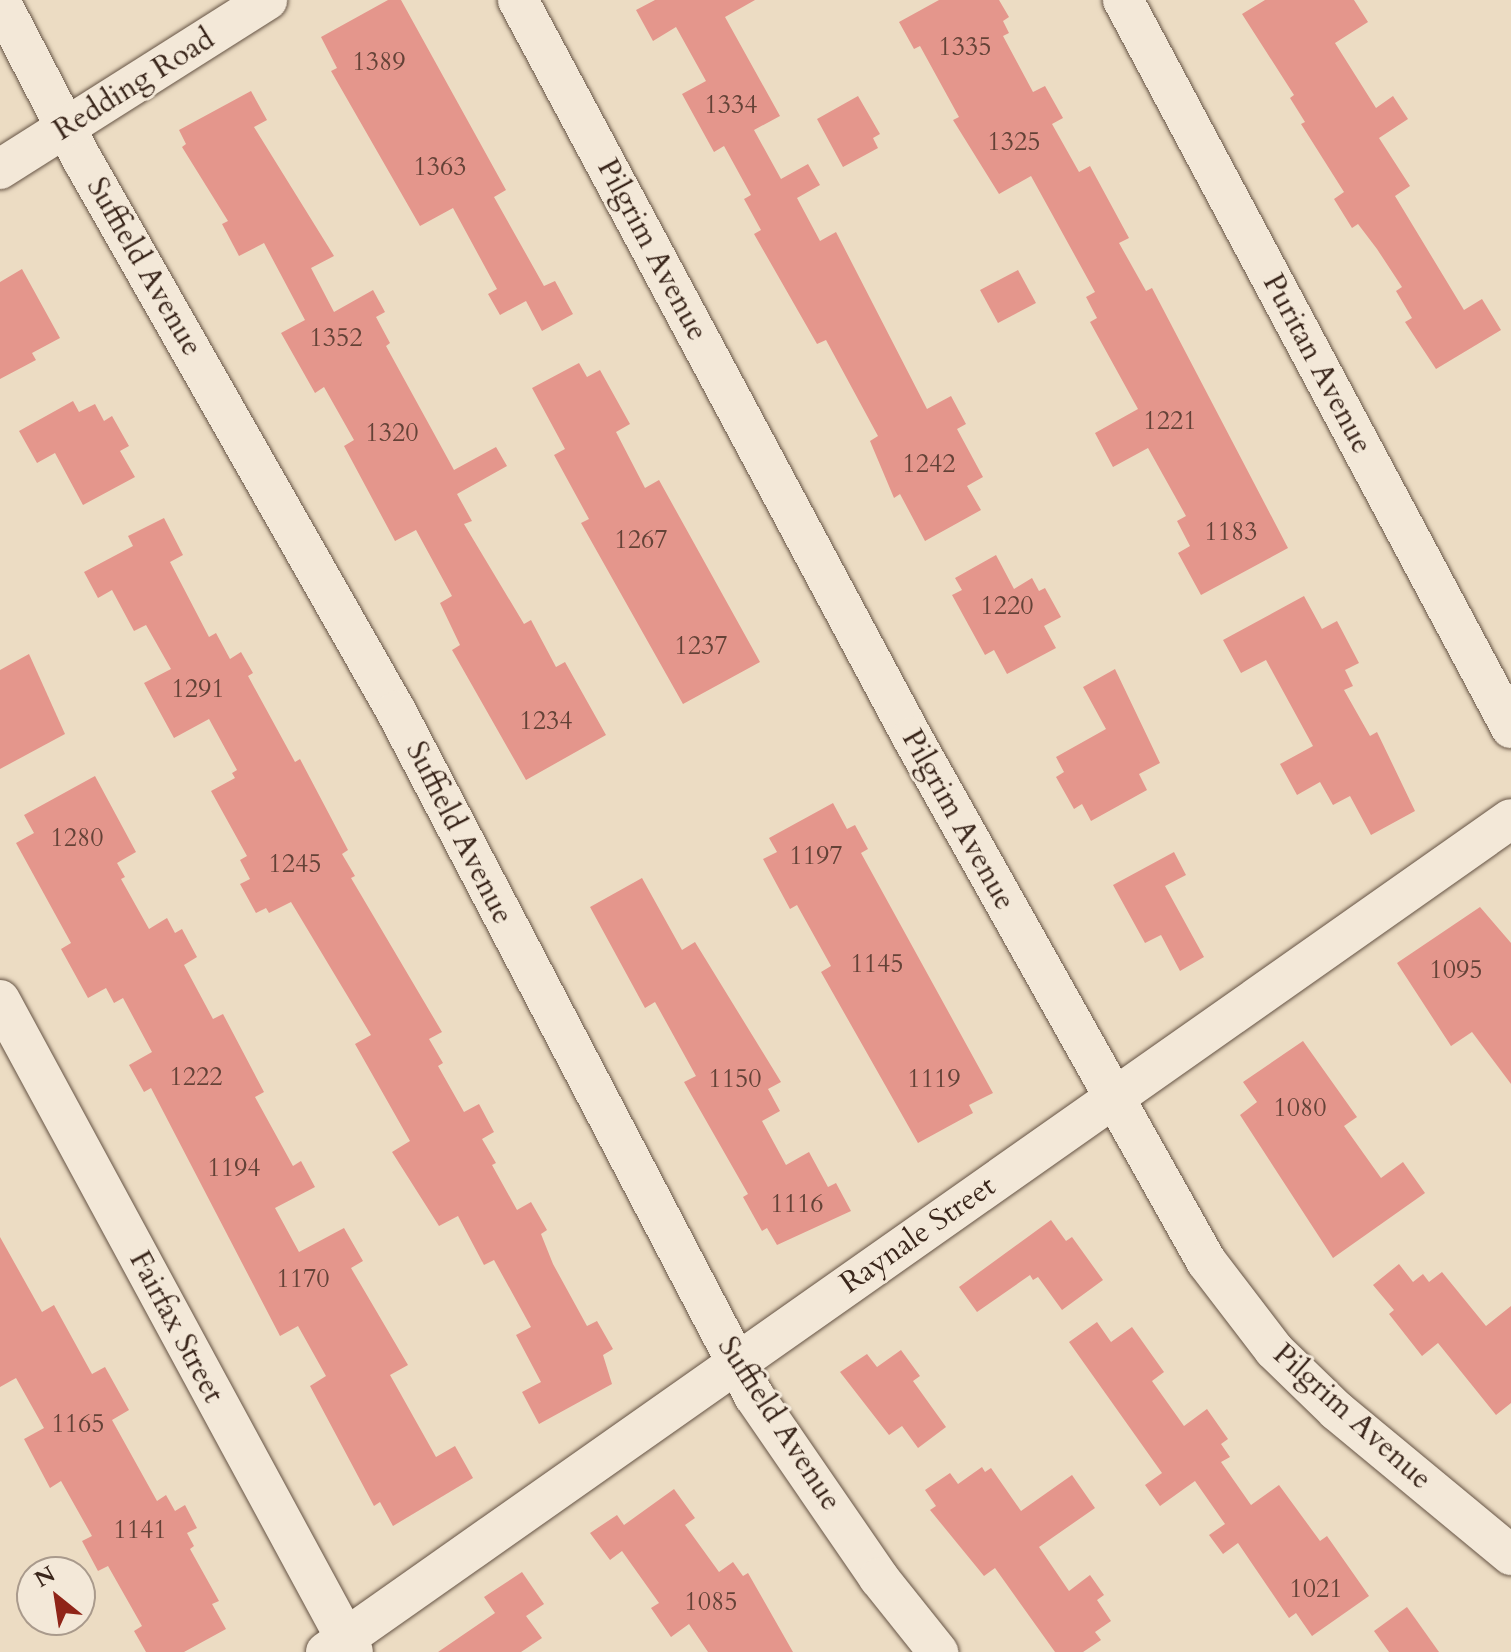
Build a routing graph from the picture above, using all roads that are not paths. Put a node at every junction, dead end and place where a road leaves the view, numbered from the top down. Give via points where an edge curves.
1 (267, 0) edge
2 (518, 0) edge
3 (1123, 0) edge
4 (0, 1) edge
5 (67, 128) junction
6 (0, 169) edge
7 (1511, 728) edge
8 (1511, 819) edge
9 (0, 1000) edge
10 (1113, 1100) junction
11 (736, 1363) junction
12 (1511, 1555) edge
13 (342, 1648) edge
14 (938, 1652) edge

1 - 5 street, Redding Road
2 - 10 street, Pilgrim Avenue
3 - 7 street, Puritan Avenue
4 - 5 street, Suffield Avenue
5 - 6 street, Redding Road
5 - 11 street, Suffield Avenue via 396,711
8 - 10 street, Raynale Street
9 - 13 street, Fairfax Street
10 - 11 street, Raynale Street
10 - 12 street, Pilgrim Avenue via 1206,1261 1274,1350 1337,1411
11 - 13 street, Raynale Street
11 - 14 street, Suffield Avenue via 879,1578

